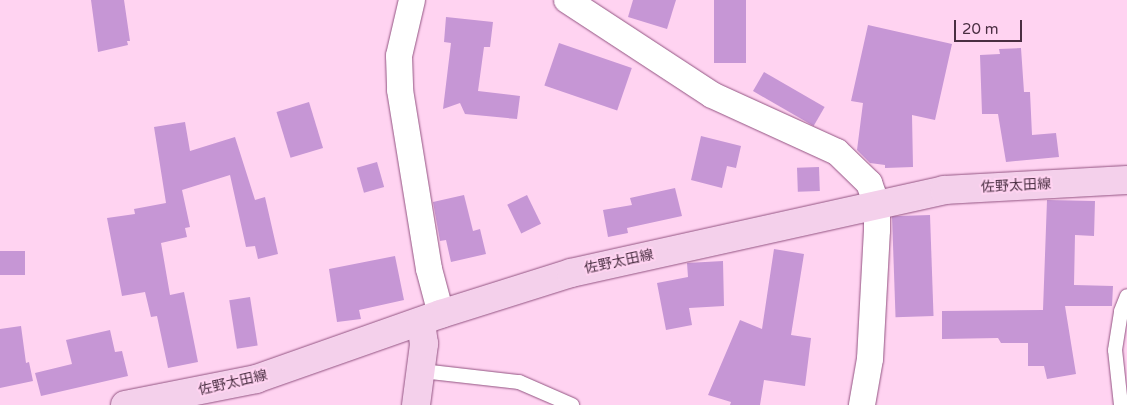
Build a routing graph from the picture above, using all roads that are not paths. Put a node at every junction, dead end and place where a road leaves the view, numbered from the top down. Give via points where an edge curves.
1 (412, 0) edge
2 (567, 0) edge
3 (1127, 180) edge
4 (877, 205) junction
5 (1127, 296) edge
6 (431, 318) junction
7 (422, 371) junction
8 (125, 405) edge
9 (416, 405) edge
10 (572, 405) edge
11 (862, 405) edge
12 (1121, 405) edge

1 - 6 street via 399,56 400,90 429,269
2 - 4 street via 712,95 837,152 870,183
3 - 4 main road, 佐野太田線 via 944,190
4 - 6 main road, 佐野太田線 via 571,273
4 - 11 street via 870,359
5 - 12 lane via 1115,350
6 - 7 main road
6 - 8 main road, 佐野太田線 via 256,380
7 - 9 main road
7 - 10 lane via 519,382

